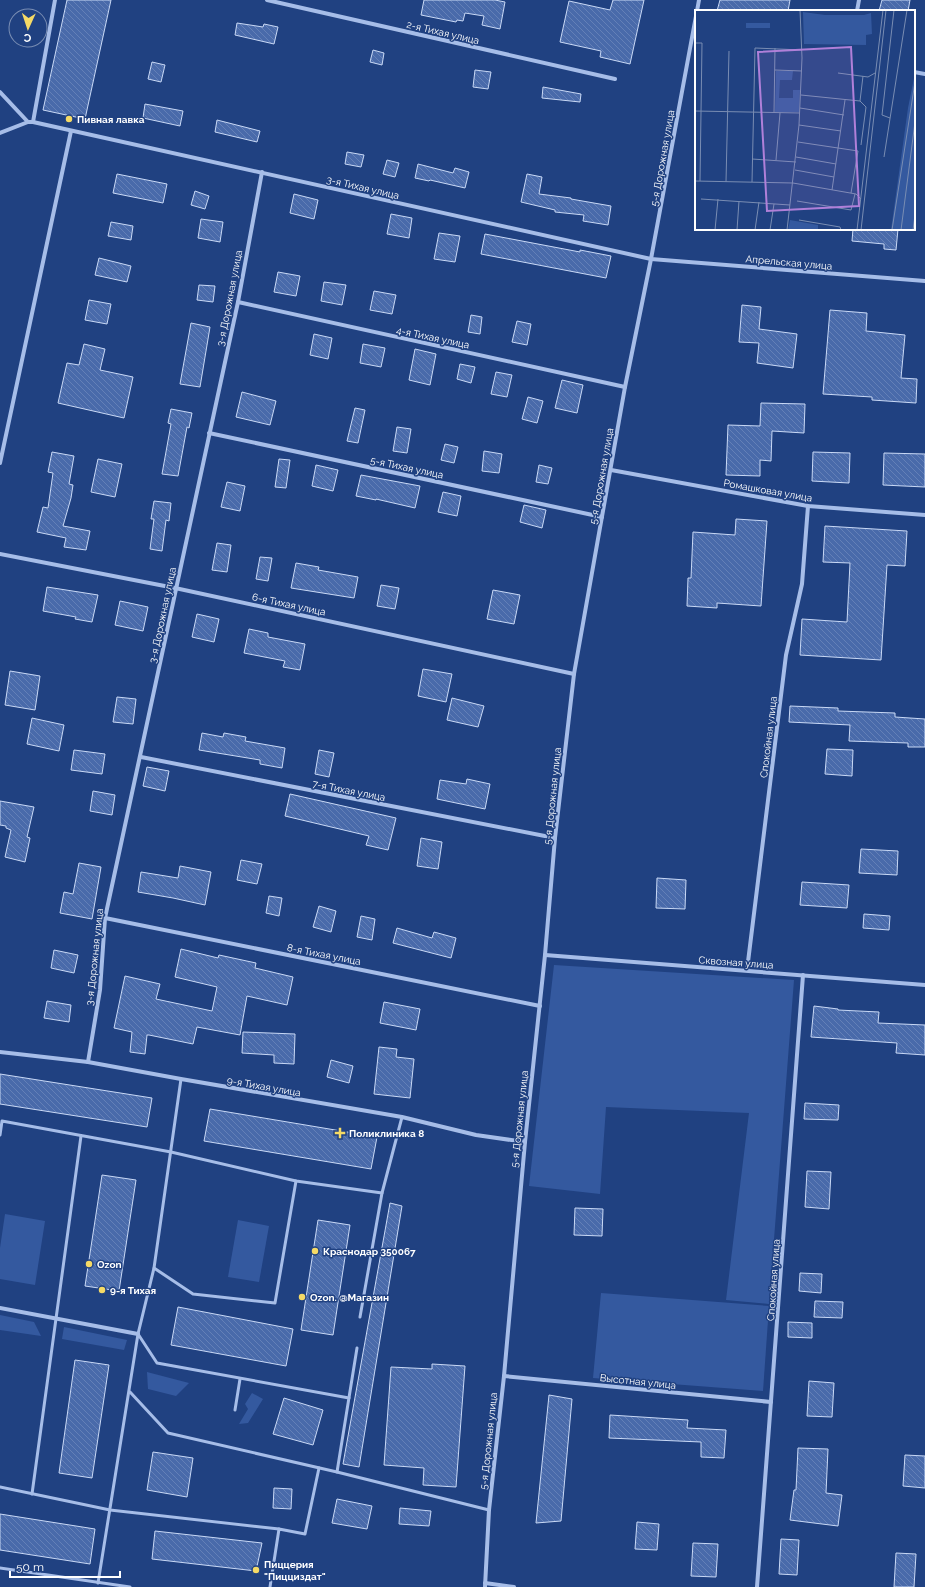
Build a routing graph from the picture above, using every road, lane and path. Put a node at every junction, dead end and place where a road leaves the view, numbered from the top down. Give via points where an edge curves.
1 (55, 0) edge
2 (267, 0) edge
3 (699, 0) edge
4 (859, 0) edge
5 (697, 10) edge
6 (857, 10) edge
7 (695, 21) edge
8 (691, 42) junction
9 (695, 43) edge
10 (915, 72) edge
11 (925, 74) edge
12 (615, 79) dead end
13 (0, 92) edge
14 (28, 122) junction
15 (33, 122) junction
16 (71, 131) junction
17 (0, 133) edge
18 (262, 172) junction
19 (651, 259) junction
20 (925, 281) edge
21 (238, 302) junction
22 (625, 387) junction
23 (209, 433) junction
24 (0, 463) edge
25 (610, 470) junction
26 (808, 506) junction
27 (925, 515) edge
28 (602, 517) junction
29 (0, 554) edge
30 (175, 588) junction
31 (574, 674) junction
32 (141, 757) junction
33 (554, 838) junction
34 (105, 918) junction
35 (545, 955) junction
36 (747, 970) junction
37 (803, 975) junction
38 (925, 985) edge
39 (540, 1006) junction
40 (0, 1052) edge
41 (88, 1062) junction
42 (181, 1080) junction
43 (402, 1118) junction
44 (0, 1135) edge
45 (81, 1136) junction
46 (525, 1142) junction
47 (171, 1152) junction
48 (296, 1181) junction
49 (382, 1193) junction
50 (154, 1268) junction
51 (0, 1308) edge
52 (360, 1317) dead end
53 (56, 1319) junction
54 (138, 1334) junction
55 (357, 1348) dead end
56 (504, 1376) junction
57 (240, 1378) junction
58 (130, 1392) junction
59 (349, 1398) junction
60 (771, 1402) junction
61 (235, 1410) dead end
62 (319, 1468) junction
63 (337, 1472) junction
64 (0, 1487) edge
65 (32, 1494) junction
66 (110, 1510) junction
67 (489, 1510) junction
68 (279, 1529) junction
69 (0, 1568) edge
70 (98, 1583) junction
71 (485, 1585) edge
72 (130, 1587) edge
73 (270, 1587) edge
74 (514, 1587) edge
75 (757, 1587) edge

1 - 15 street
2 - 12 street, 2-я Тихая улица
3 - 5 street
4 - 6 street
7 - 8 street, 5-я Дорожная улица
8 - 9 street
8 - 19 street, 5-я Дорожная улица
10 - 11 street
13 - 14 street
14 - 15 street, 3-я Тихая улица
14 - 17 street
15 - 16 street, 3-я Тихая улица
16 - 18 street, 3-я Тихая улица
16 - 24 street
18 - 19 street, 3-я Тихая улица
18 - 21 street, 3-я Дорожная улица
19 - 20 street, Апрельская улица
19 - 22 street, 5-я Дорожная улица
21 - 22 street, 4-я Тихая улица
21 - 23 street, 3-я Дорожная улица
22 - 25 street, 5-я Дорожная улица
23 - 28 street, 5-я Тихая улица
23 - 30 street, 3-я Дорожная улица
25 - 26 street, Ромашковая улица
25 - 28 street, 5-я Дорожная улица
26 - 27 street, Ромашковая улица
26 - 36 street, Спокойная улица via 802,584 786,655
28 - 31 street, 5-я Дорожная улица
29 - 30 street, 6-я Тихая улица
30 - 31 street, 6-я Тихая улица
30 - 32 street, 3-я Дорожная улица
31 - 33 street, 5-я Дорожная улица
32 - 33 street, 7-я Тихая улица
32 - 34 street, 3-я Дорожная улица
33 - 35 street, 5-я Дорожная улица
34 - 39 street, 8-я Тихая улица
34 - 41 street, 3-я Дорожная улица via 100,990
35 - 36 street, Сквозная улица
35 - 39 street, 5-я Дорожная улица
36 - 37 street, Сквозная улица
37 - 38 street, Сквозная улица
37 - 60 street, Спокойная улица
39 - 46 street, 5-я Дорожная улица
40 - 41 street, 9-я Тихая улица
41 - 42 street, 9-я Тихая улица
42 - 43 street, 9-я Тихая улица
42 - 47 lane
43 - 46 street, 9-я Тихая улица via 476,1135
43 - 49 lane
44 - 45 lane via 2,1121
45 - 47 lane
45 - 53 lane
46 - 56 street, 5-я Дорожная улица
47 - 48 lane
47 - 50 lane
48 - 49 lane
48 - 50 lane via 275,1303 192,1294
49 - 52 lane
50 - 54 lane
51 - 53 street
53 - 54 street
53 - 65 lane
54 - 57 lane via 157,1363
54 - 58 lane
55 - 59 lane
56 - 60 street, Высотная улица
56 - 67 street, 5-я Дорожная улица
57 - 59 lane
57 - 61 lane
58 - 62 lane via 168,1433
58 - 66 lane
59 - 63 lane
60 - 75 street, Спокойная улица
62 - 63 lane
62 - 68 lane via 305,1534
63 - 67 lane
64 - 65 lane
65 - 66 lane
66 - 68 lane
66 - 70 lane
67 - 71 street, 5-я Дорожная улица
68 - 73 lane
69 - 70 lane
70 - 72 lane
71 - 74 street

